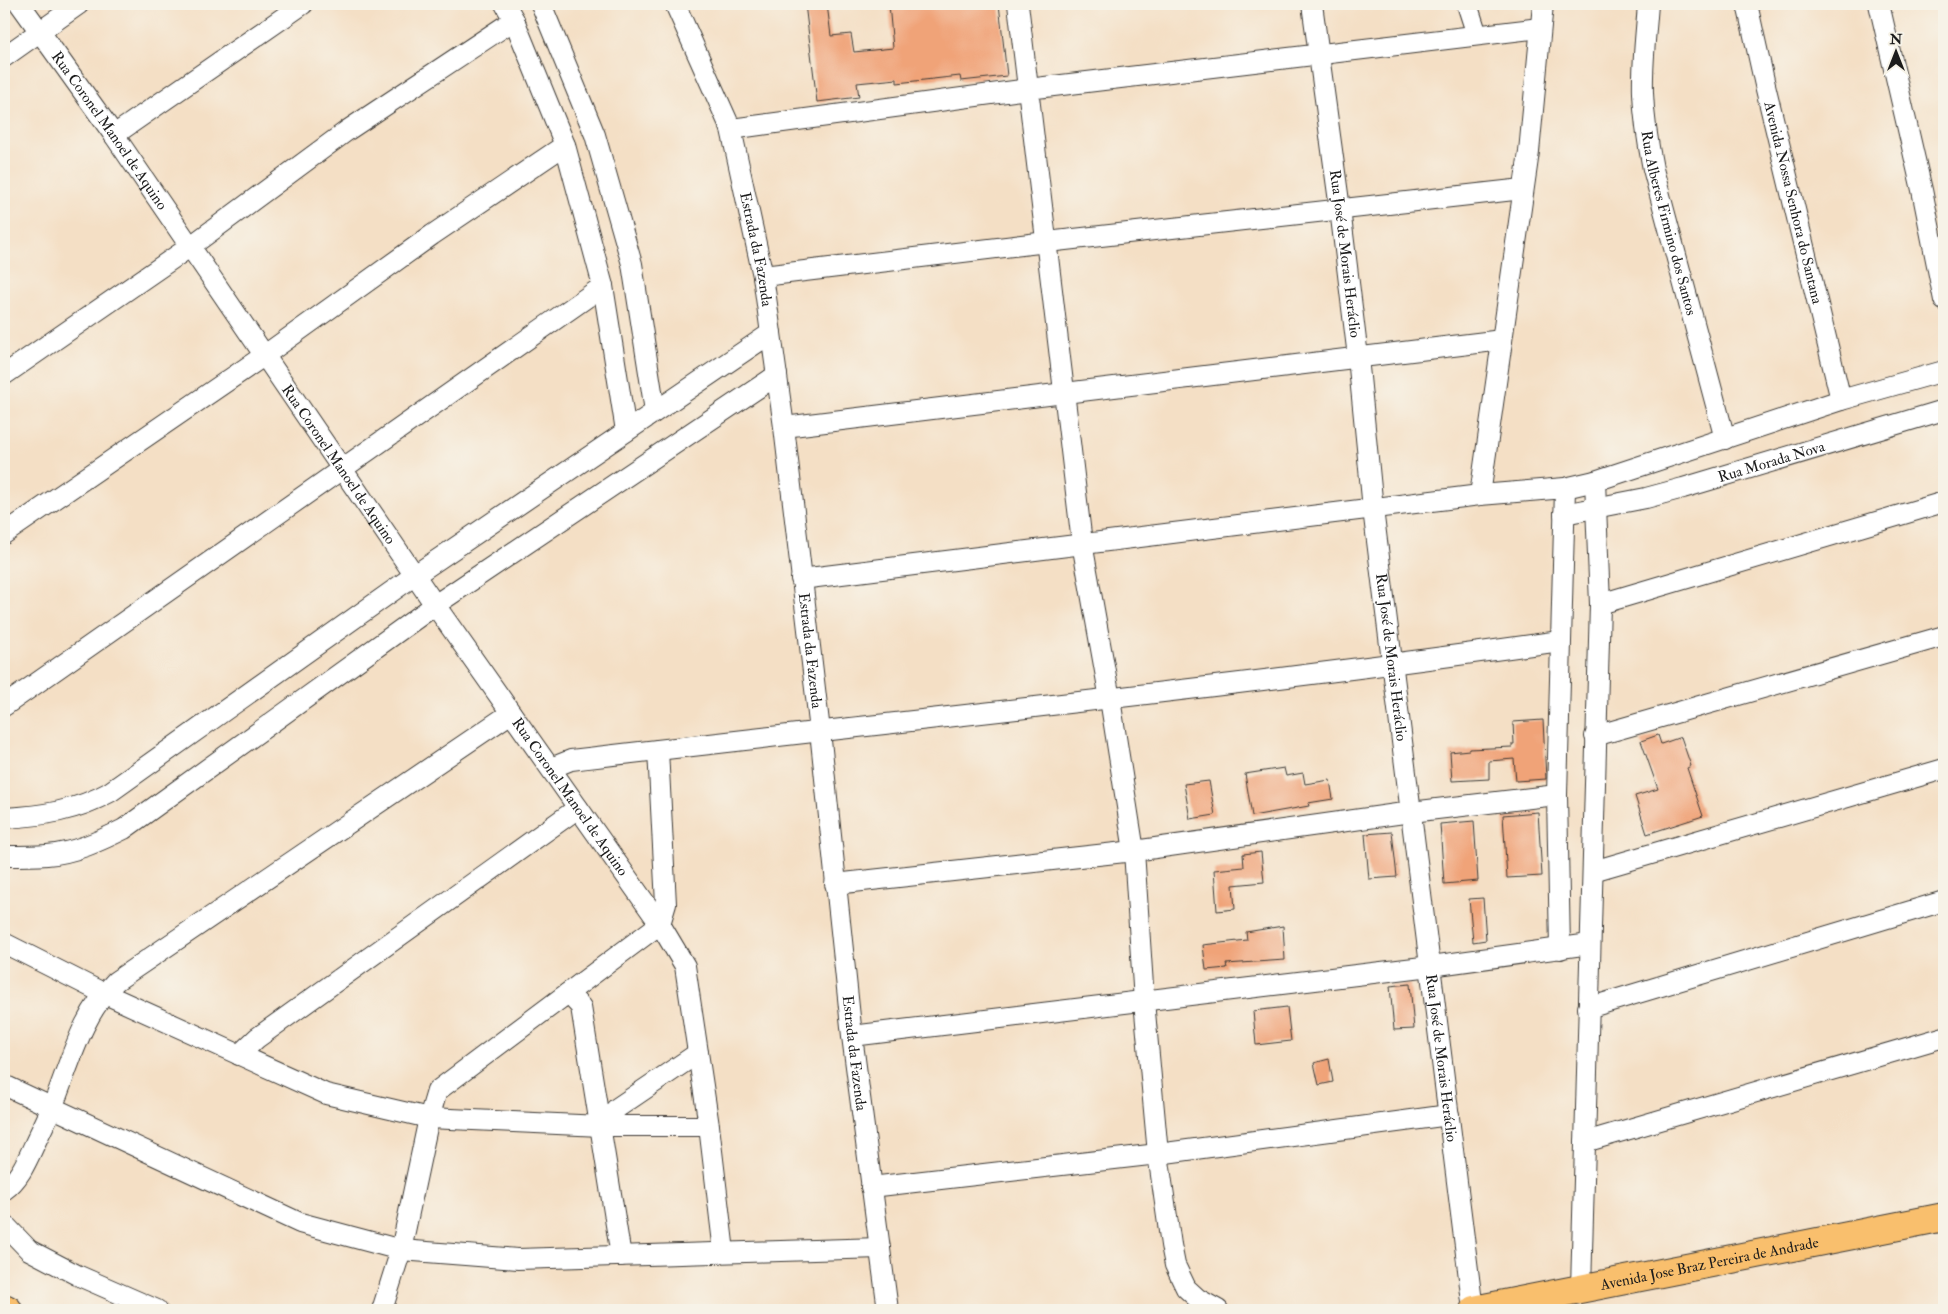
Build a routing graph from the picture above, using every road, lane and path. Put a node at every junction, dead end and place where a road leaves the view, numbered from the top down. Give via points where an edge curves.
1 (20, 4) edge
2 (79, 4) edge
3 (303, 4) edge
4 (541, 4) edge
5 (675, 4) edge
6 (1018, 4) edge
7 (1312, 4) edge
8 (1468, 4) edge
9 (1543, 4) edge
10 (1648, 4) edge
11 (1747, 4) edge
12 (1879, 4) edge
13 (510, 12) edge
14 (1540, 28) junction
15 (40, 32) junction
16 (1477, 35) junction
17 (1320, 53) junction
18 (4, 57) edge
19 (1028, 89) junction
20 (731, 129) junction
21 (114, 135) junction
22 (565, 145) junction
23 (1523, 189) junction
24 (1340, 208) junction
25 (1047, 242) junction
26 (191, 246) junction
27 (763, 276) junction
28 (603, 286) junction
29 (1944, 300) edge
30 (771, 333) junction
31 (1502, 340) junction
32 (265, 356) junction
33 (1358, 357) junction
34 (1944, 370) edge
35 (4, 375) edge
36 (777, 375) junction
37 (1064, 394) junction
38 (1841, 400) junction
39 (1944, 410) edge
40 (655, 412) junction
41 (784, 427) junction
42 (626, 431) junction
43 (1725, 439) junction
44 (342, 468) junction
45 (1595, 481) junction
46 (1565, 488) junction
47 (1480, 495) junction
48 (1944, 502) edge
49 (1596, 508) junction
50 (1373, 509) junction
51 (1564, 514) junction
52 (4, 534) edge
53 (1082, 543) junction
54 (415, 575) junction
55 (801, 579) junction
56 (1600, 604) junction
57 (436, 605) junction
58 (1944, 636) edge
59 (1560, 641) junction
60 (1393, 665) junction
61 (1110, 700) junction
62 (4, 706) edge
63 (511, 713) junction
64 (820, 730) junction
65 (1595, 736) junction
66 (658, 750) junction
67 (551, 768) junction
68 (1944, 769) edge
69 (1557, 795) junction
70 (578, 808) junction
71 (1411, 812) junction
72 (4, 818) edge
73 (1134, 851) junction
74 (4, 856) edge
75 (1593, 871) junction
76 (835, 884) junction
77 (1944, 901) edge
78 (660, 924) junction
79 (4, 944) edge
80 (1590, 944) junction
81 (1560, 949) junction
82 (1431, 966) junction
83 (103, 993) junction
84 (568, 993) junction
85 (1144, 1001) junction
86 (1588, 1008) junction
87 (852, 1036) junction
88 (1944, 1037) edge
89 (698, 1053) junction
90 (239, 1055) junction
91 (4, 1085) edge
92 (52, 1108) junction
93 (1449, 1115) junction
94 (428, 1118) junction
95 (601, 1126) junction
96 (709, 1126) junction
97 (1585, 1142) junction
98 (1158, 1154) junction
99 (872, 1187) junction
100 (4, 1190) edge
101 (1944, 1217) edge
102 (4, 1224) edge
103 (880, 1248) junction
104 (402, 1250) junction
105 (724, 1252) junction
106 (621, 1256) junction
107 (1582, 1288) junction
108 (4, 1308) edge
109 (8, 1310) edge
110 (157, 1310) edge
111 (382, 1310) edge
112 (888, 1310) edge
113 (1218, 1310) edge
114 (1473, 1310) edge

1 - 15 street, Rua Coronel Manoel de Aquino
2 - 15 street
3 - 21 street
4 - 40 street via 595,135 632,264
5 - 20 street, Estrada da Fazenda
6 - 19 street
7 - 17 street, Rua José de Morais Heráclio
8 - 16 street
9 - 14 street
10 - 43 street, Rua Alberes Firmino dos Santos via 1643,93 1648,145
11 - 38 street, Avenida Nossa Senhora do Santana
12 - 29 street
13 - 22 street
13 - 26 street
14 - 16 street
14 - 23 street
15 - 18 street
15 - 21 street, Rua Coronel Manoel de Aquino
16 - 17 street
17 - 19 street
17 - 24 street, Rua José de Morais Heráclio
19 - 20 street
19 - 25 street
20 - 27 street, Estrada da Fazenda
21 - 26 street, Rua Coronel Manoel de Aquino
22 - 28 street
22 - 32 street via 432,235
23 - 24 street
23 - 31 street
24 - 25 street
24 - 33 street, Rua José de Morais Heráclio
25 - 27 street
25 - 37 street
26 - 32 street, Rua Coronel Manoel de Aquino
26 - 35 street
27 - 30 street, Estrada da Fazenda
28 - 42 street
28 - 44 street
30 - 36 street, Estrada da Fazenda
30 - 40 street
31 - 33 street
31 - 47 street
32 - 44 street, Rua Coronel Manoel de Aquino
32 - 52 street
33 - 37 street
33 - 50 street, Rua José de Morais Heráclio
34 - 38 street
36 - 41 street, Estrada da Fazenda
36 - 57 street
37 - 41 street
37 - 53 street
38 - 43 street
39 - 49 street, Rua Morada Nova via 1683,488
40 - 42 street
41 - 55 street, Estrada da Fazenda
42 - 54 street
43 - 45 street
44 - 54 street, Rua Coronel Manoel de Aquino
44 - 62 street
45 - 46 street
45 - 49 street
46 - 47 street
46 - 51 street
47 - 50 street
48 - 56 street
49 - 51 street, Rua Morada Nova
49 - 56 street
50 - 53 street
50 - 60 street, Rua José de Morais Heráclio
51 - 59 street
53 - 55 street
53 - 61 street
54 - 57 street, Rua Coronel Manoel de Aquino
54 - 72 street via 110,792 70,810
55 - 64 street, Estrada da Fazenda
56 - 65 street
57 - 63 street, Rua Coronel Manoel de Aquino
57 - 74 street via 124,829 65,852
58 - 65 street
59 - 60 street
59 - 69 street
60 - 61 street
60 - 71 street, Rua José de Morais Heráclio
61 - 64 street
61 - 73 street
63 - 67 street, Rua Coronel Manoel de Aquino
63 - 83 street via 116,981
64 - 66 street
64 - 76 street, Estrada da Fazenda
65 - 75 street
66 - 67 street via 571,760
66 - 78 street via 666,904
67 - 70 street, Rua Coronel Manoel de Aquino
68 - 75 street
69 - 71 street
69 - 81 street
70 - 78 street, Rua Coronel Manoel de Aquino
70 - 90 street via 257,1038
71 - 73 street
71 - 82 street, Rua José de Morais Heráclio
73 - 76 street
73 - 85 street
75 - 80 street
76 - 87 street, Estrada da Fazenda
77 - 86 street
78 - 84 street
78 - 89 street, Rua Coronel Manoel de Aquino via 685,966
79 - 83 street
80 - 81 street
80 - 86 street
81 - 82 street
82 - 85 street
82 - 93 street, Rua José de Morais Heráclio
83 - 90 street
83 - 92 street via 86,1022
84 - 94 street via 438,1091
84 - 95 street via 581,1007
85 - 87 street
85 - 98 street
86 - 97 street
87 - 99 street, Estrada da Fazenda
88 - 97 street
89 - 95 street via 617,1108
89 - 96 street, Rua Coronel Manoel de Aquino
90 - 94 street via 326,1094
91 - 92 street
92 - 100 street via 24,1168
92 - 104 street via 300,1223
93 - 98 street
93 - 114 street, Rua José de Morais Heráclio
94 - 95 street
94 - 104 street
95 - 96 street
95 - 106 street
96 - 105 street, Rua Coronel Manoel de Aquino
97 - 107 street
98 - 99 street
98 - 113 street via 1175,1266 1190,1292
99 - 103 street, Estrada da Fazenda
101 - 107 main road, Avenida Jose Braz Pereira de Andrade
102 - 110 street via 29,1250
103 - 105 street
103 - 112 street, Estrada da Fazenda
104 - 106 street via 518,1259
104 - 111 street
105 - 106 street
107 - 114 main road, Avenida Jose Braz Pereira de Andrade
108 - 109 main road

